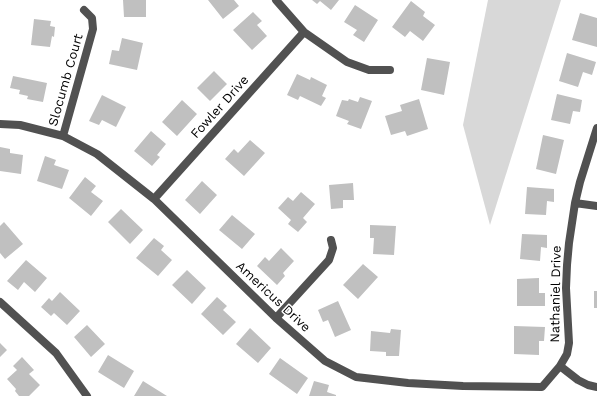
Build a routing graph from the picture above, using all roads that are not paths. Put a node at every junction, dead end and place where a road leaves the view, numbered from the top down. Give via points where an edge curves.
1 (276, 0) edge
2 (84, 10) dead end
3 (304, 32) junction
4 (390, 70) dead end
5 (0, 124) edge
6 (597, 128) edge
7 (63, 136) junction
8 (154, 199) junction
9 (575, 203) junction
10 (597, 206) edge
11 (331, 240) dead end
12 (0, 302) edge
13 (276, 318) junction
14 (560, 366) junction
15 (597, 387) edge
16 (87, 396) edge

1 - 3 street
2 - 7 street, Slocumb Court via 92,18 93,29
3 - 4 street via 347,62 369,70
3 - 8 street, Fowler Drive
5 - 7 street, Americus Drive via 20,124
6 - 9 street, Nathaniel Drive
7 - 8 street, Americus Drive via 97,154
8 - 13 street, Americus Drive
9 - 10 street
9 - 14 street, Nathaniel Drive via 566,288 569,343
11 - 13 street via 333,248 329,260
12 - 16 street via 56,353
13 - 14 street, Americus Drive via 325,361 356,376 408,383 542,387
14 - 15 street via 578,380

